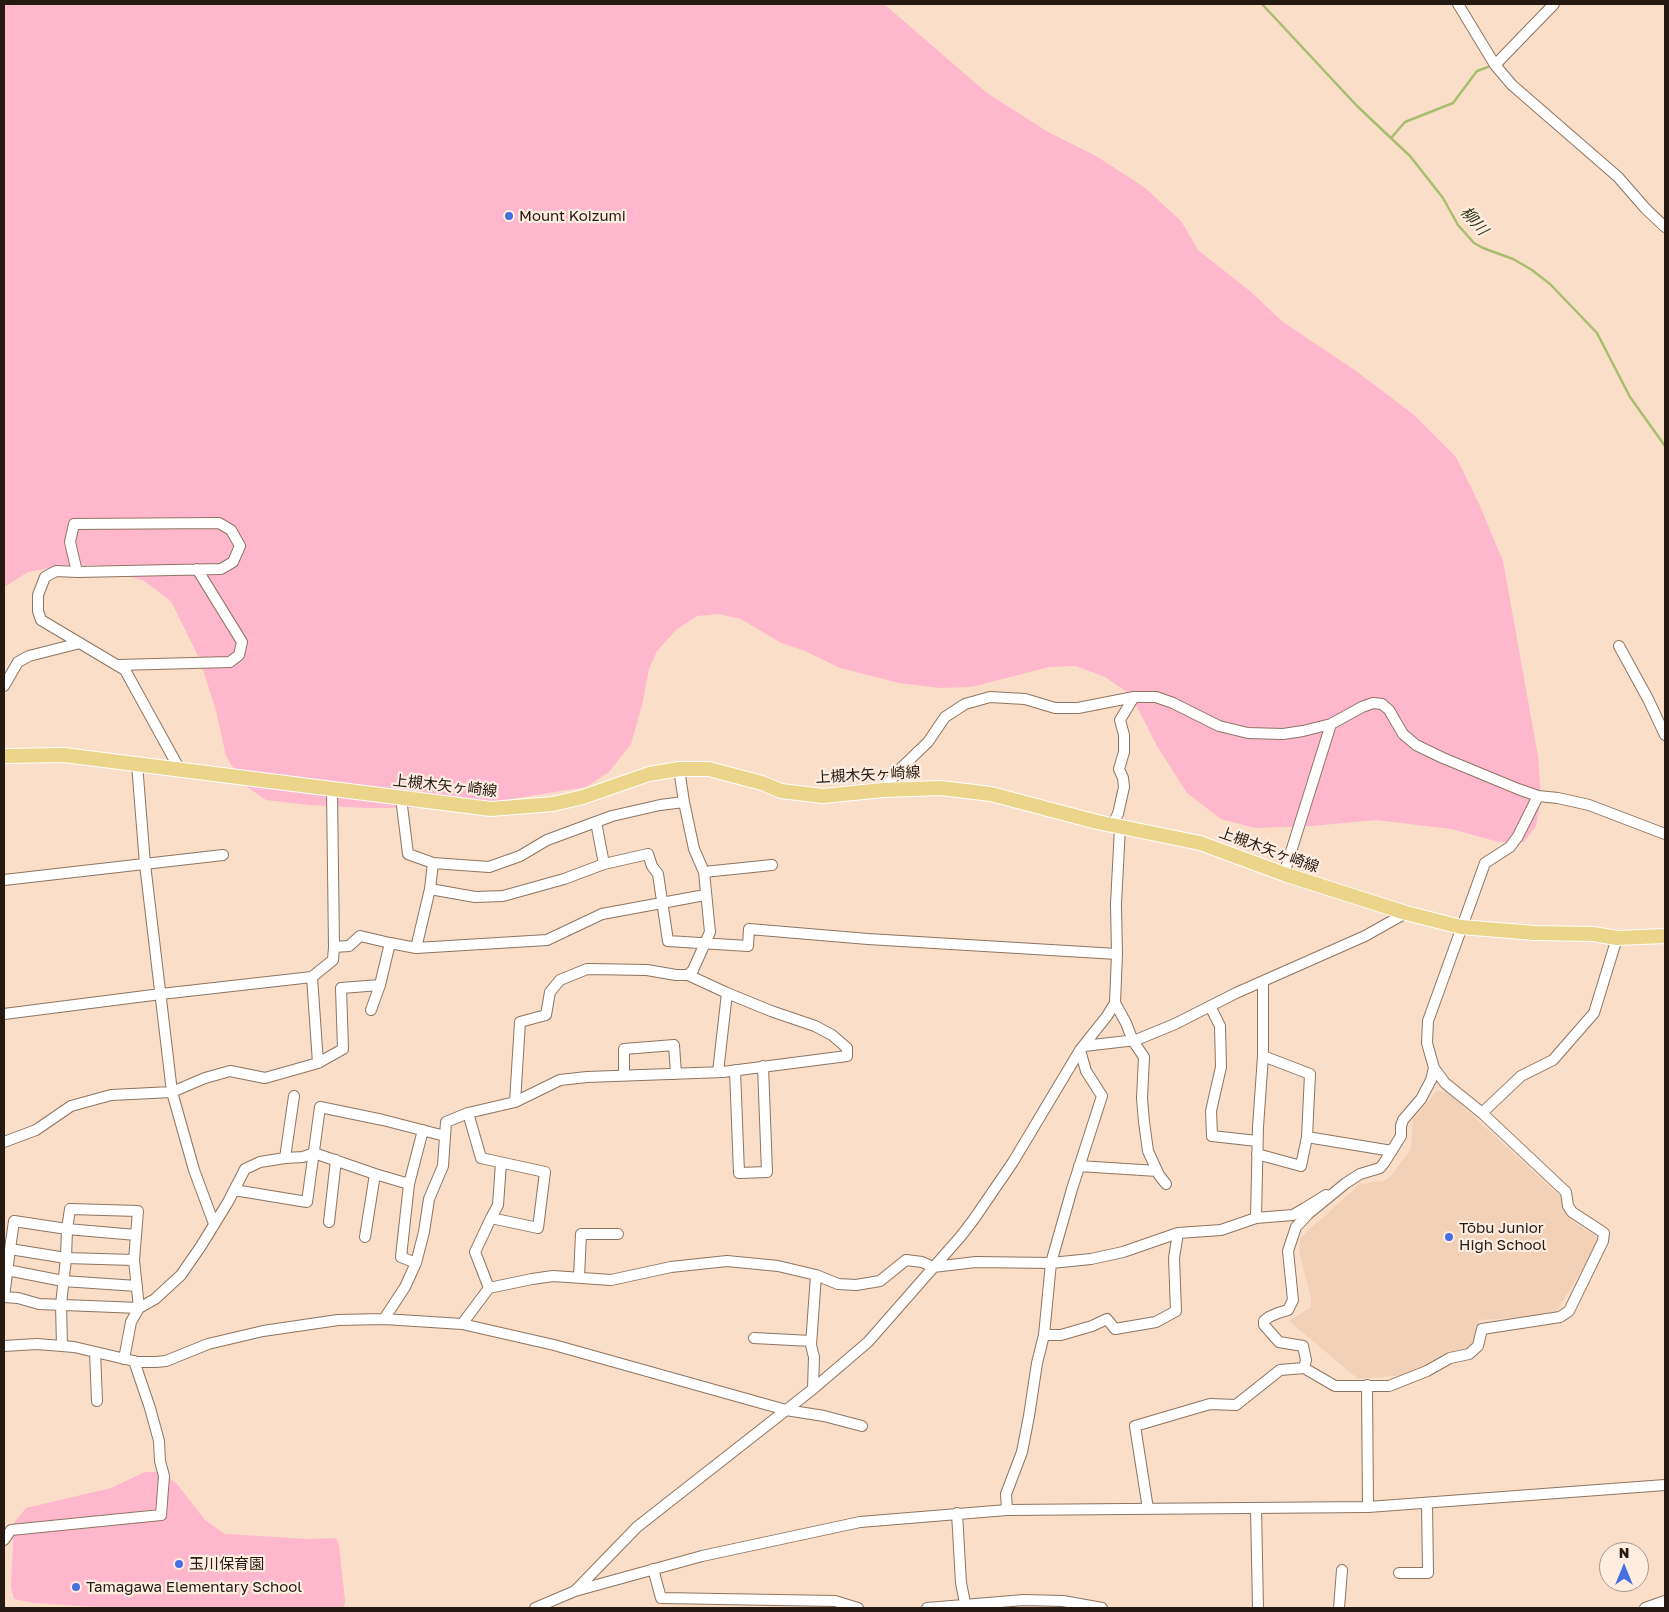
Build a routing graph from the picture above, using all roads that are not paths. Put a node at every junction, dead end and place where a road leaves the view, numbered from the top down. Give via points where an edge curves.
1 (1458, 4) edge
2 (1554, 4) edge
3 (1495, 65) junction
4 (1665, 227) edge
5 (196, 569) junction
6 (77, 572) junction
7 (80, 643) junction
8 (1619, 646) dead end
9 (117, 665) junction
10 (4, 686) edge
11 (1134, 697) junction
12 (1331, 724) junction
13 (1665, 736) edge
14 (4, 756) edge
15 (137, 764) junction
16 (679, 769) junction
17 (180, 770) junction
18 (332, 790) junction
19 (883, 790) junction
20 (1538, 796) junction
21 (401, 798) junction
22 (684, 802) junction
23 (596, 822) junction
24 (1116, 826) junction
25 (1665, 834) edge
26 (224, 854) dead end
27 (433, 863) junction
28 (145, 864) junction
29 (604, 864) junction
30 (772, 865) dead end
31 (704, 872) junction
32 (1284, 874) junction
33 (4, 880) edge
34 (430, 889) junction
35 (705, 895) junction
36 (663, 903) junction
37 (1406, 912) junction
38 (1461, 927) junction
39 (1665, 936) edge
40 (1617, 938) junction
41 (390, 943) junction
42 (705, 944) junction
43 (334, 947) junction
44 (416, 948) junction
45 (1117, 954) junction
46 (688, 975) junction
47 (312, 977) junction
48 (1263, 982) junction
49 (380, 985) junction
50 (727, 993) junction
51 (161, 994) junction
52 (1114, 1003) junction
53 (1210, 1006) junction
54 (371, 1010) dead end
55 (4, 1014) edge
56 (1133, 1041) junction
57 (1082, 1048) junction
58 (1263, 1056) junction
59 (318, 1063) junction
60 (763, 1066) junction
61 (1434, 1068) junction
62 (735, 1070) junction
63 (718, 1072) junction
64 (676, 1074) junction
65 (624, 1076) junction
66 (172, 1092) junction
67 (294, 1096) dead end
68 (516, 1102) junction
69 (468, 1113) junction
70 (1482, 1114) junction
71 (423, 1130) junction
72 (445, 1136) junction
73 (1307, 1137) junction
74 (1257, 1141) junction
75 (4, 1142) edge
76 (1392, 1151) junction
77 (314, 1153) junction
78 (1257, 1154) junction
79 (285, 1158) junction
80 (336, 1160) junction
81 (501, 1163) junction
82 (1079, 1166) junction
83 (1157, 1170) junction
84 (375, 1174) junction
85 (409, 1184) junction
86 (1166, 1184) dead end
87 (234, 1190) junction
88 (1330, 1196) junction
89 (491, 1218) junction
90 (1256, 1218) junction
91 (329, 1222) dead end
92 (214, 1224) junction
93 (67, 1229) junction
94 (1178, 1233) junction
95 (618, 1234) dead end
96 (136, 1235) junction
97 (365, 1238) dead end
98 (10, 1249) junction
99 (66, 1258) junction
100 (134, 1260) junction
101 (416, 1263) junction
102 (1051, 1263) junction
103 (933, 1267) junction
104 (7, 1270) junction
105 (816, 1275) junction
106 (578, 1277) junction
107 (64, 1281) junction
108 (136, 1286) junction
109 (489, 1288) junction
110 (4, 1297) edge
111 (62, 1305) junction
112 (139, 1308) junction
113 (384, 1320) junction
114 (462, 1324) junction
115 (1044, 1335) junction
116 (754, 1338) dead end
117 (811, 1341) junction
118 (4, 1346) edge
119 (62, 1346) junction
120 (95, 1352) junction
121 (129, 1360) junction
122 (1304, 1368) junction
123 (1368, 1385) junction
124 (813, 1389) junction
125 (97, 1400) dead end
126 (786, 1410) junction
127 (862, 1426) dead end
128 (1665, 1485) edge
129 (1427, 1504) junction
130 (1368, 1507) junction
131 (1256, 1508) junction
132 (1148, 1509) junction
133 (1007, 1510) junction
134 (957, 1513) junction
135 (4, 1540) edge
136 (653, 1569) junction
137 (1342, 1570) dead end
138 (1399, 1573) dead end
139 (575, 1591) junction
140 (1665, 1600) edge
141 (711, 1604) edge
142 (811, 1605) edge
143 (966, 1607) edge
144 (535, 1608) edge
145 (858, 1608) edge
146 (927, 1608) edge
147 (1102, 1608) edge
148 (1258, 1608) edge
149 (1339, 1608) edge
150 (1645, 1608) edge

1 - 3 street
2 - 3 street
3 - 4 street via 1512,85 1618,176
5 - 6 street
5 - 6 street via 221,569 233,562 240,546 231,530 219,523 74,524 70,542
5 - 9 street via 242,642 239,655 230,662
6 - 7 street via 56,570 45,577 38,595 38,611 42,620
7 - 9 street
7 - 10 street via 29,656 18,662
8 - 13 street
9 - 17 street via 126,670
11 - 12 street via 1156,697 1219,726 1248,733 1283,734
11 - 19 street via 1078,708 1055,708 1026,698 1011,697 990,697 965,704 945,717 928,742
11 - 24 street via 1120,720 1124,752 1119,769 1124,787
12 - 20 street via 1362,707 1382,704 1403,734 1416,745
12 - 32 street
14 - 15 main road, 上槻木矢ヶ崎線 via 64,755
15 - 17 main road, 上槻木矢ヶ崎線
15 - 28 street
16 - 19 main road, 上槻木矢ヶ崎線 via 709,769 781,791 822,796
16 - 21 main road, 上槻木矢ヶ崎線 via 650,774 584,797 530,807 491,809
16 - 22 street
17 - 18 main road, 上槻木矢ヶ崎線
18 - 21 main road, 上槻木矢ヶ崎線
18 - 43 street
19 - 24 main road, 上槻木矢ヶ崎線 via 941,788 991,794
20 - 25 street via 1589,805
20 - 38 street via 1510,847 1485,863
21 - 27 street via 408,854
22 - 23 street
22 - 31 street via 694,849
23 - 27 street via 547,840 520,856 489,866
23 - 29 street
24 - 32 main road, 上槻木矢ヶ崎線 via 1200,843
24 - 45 street
26 - 28 street
27 - 34 street
28 - 33 street
28 - 51 street
29 - 34 street via 503,896 475,897
29 - 36 street via 648,854 658,874
30 - 31 street
31 - 35 street
32 - 37 main road, 上槻木矢ヶ崎線
34 - 44 street
35 - 36 street
35 - 42 street via 710,932
36 - 42 street via 668,941
36 - 44 street via 602,914 547,940
37 - 38 main road, 上槻木矢ヶ崎線
37 - 48 street via 1365,936
38 - 40 main road, 上槻木矢ヶ崎線
38 - 61 street via 1428,1021 1427,1043
39 - 40 main road, 上槻木矢ヶ崎線
40 - 70 street via 1594,1012 1553,1060 1521,1076
41 - 43 street via 360,936 349,946
41 - 44 street
41 - 49 street
42 - 45 street via 748,946 749,929
42 - 46 street
43 - 47 street via 332,960
45 - 52 street
46 - 50 street
46 - 68 street via 647,970 587,969 560,980 550,992 546,1015 520,1022
47 - 51 street
47 - 59 street
48 - 53 street
48 - 58 street
49 - 54 street
49 - 59 street via 341,988 343,1049
50 - 60 street via 815,1026 847,1048 847,1056
50 - 63 street
51 - 55 street
51 - 66 street
52 - 56 street
52 - 57 street
53 - 56 street
53 - 74 street via 1220,1026 1221,1068 1211,1111 1212,1136
56 - 57 street
56 - 83 street via 1144,1057 1144,1122 1148,1151
57 - 82 street via 1086,1071 1102,1096
57 - 103 street via 1013,1162 961,1236
58 - 73 street via 1310,1074
58 - 74 street
59 - 66 street via 265,1078 230,1071
60 - 62 street
60 - 62 street via 767,1172 739,1173
61 - 70 street via 1445,1083
61 - 76 street via 1421,1099 1403,1120 1401,1136
62 - 63 street
63 - 64 street
64 - 65 street
64 - 65 street via 674,1045 624,1049
65 - 68 street via 560,1080
66 - 75 street via 111,1095 71,1106 36,1130
66 - 92 street via 194,1170
67 - 79 street
68 - 69 street
69 - 72 street via 446,1122
69 - 81 street via 481,1158
70 - 123 street via 1566,1192 1572,1212 1604,1233 1603,1241 1569,1311 1560,1317 1482,1328 1478,1346 1469,1354 1450,1358 1390,1386
71 - 72 street
71 - 77 street via 320,1107
71 - 85 street
72 - 101 street via 443,1166 429,1198
73 - 76 street
73 - 78 street via 1301,1166
74 - 78 street
76 - 88 street via 1380,1168 1360,1174
77 - 79 street
77 - 80 street
77 - 87 street via 307,1202
78 - 90 street
79 - 87 street via 260,1162 244,1169
80 - 84 street
80 - 91 street
81 - 89 street via 498,1205
81 - 89 street via 545,1172 538,1228
82 - 83 street
82 - 102 street
83 - 86 street
84 - 85 street
84 - 97 street
85 - 101 street via 402,1257
87 - 92 street
88 - 90 street via 1326,1195 1293,1214
88 - 122 street via 1296,1227 1288,1251 1293,1300 1288,1310 1264,1321 1280,1342 1303,1346
89 - 109 street via 475,1252
90 - 94 street via 1221,1230
92 - 112 street via 181,1274 155,1299
93 - 96 street
93 - 96 street via 70,1209 138,1211
93 - 98 street via 14,1222
93 - 99 street
94 - 102 street via 1123,1252
94 - 115 street via 1174,1258 1176,1311 1156,1322 1115,1328 1107,1319 1060,1335
95 - 106 street via 581,1234
96 - 100 street
98 - 99 street
98 - 104 street
99 - 100 street
99 - 107 street
100 - 108 street
101 - 113 street
102 - 103 street via 976,1262
102 - 115 street
103 - 105 street via 906,1260 880,1282 856,1285 838,1284
103 - 124 street via 868,1342
104 - 107 street
104 - 110 street
105 - 106 street via 728,1260 672,1267 611,1280
105 - 117 street
106 - 109 street via 553,1276
107 - 108 street
107 - 111 street
108 - 112 street
109 - 114 street
110 - 111 street
111 - 112 street
111 - 119 street
112 - 121 street via 131,1322
113 - 114 street
113 - 121 street via 338,1320 290,1327 208,1344 166,1361
114 - 126 street via 554,1345
115 - 133 street via 1022,1452 1006,1494
116 - 117 street
117 - 124 street
118 - 119 street
119 - 120 street
120 - 121 street
120 - 125 street
121 - 135 street via 150,1408 159,1441 164,1476 162,1515 11,1530
122 - 123 street via 1335,1386
122 - 132 street via 1280,1370 1236,1405 1210,1404 1135,1426
123 - 130 street
124 - 126 street
126 - 127 street
126 - 139 street via 637,1527
128 - 129 street
129 - 130 street
129 - 138 street via 1428,1573
130 - 131 street
131 - 132 street
131 - 148 street
132 - 133 street
133 - 134 street
134 - 136 street via 860,1522
134 - 143 street via 961,1584
136 - 139 street
136 - 141 street via 661,1598
137 - 149 street
139 - 144 street
140 - 150 street
141 - 142 street
142 - 145 street via 835,1601
143 - 146 street
143 - 147 street via 1005,1601 1063,1601

